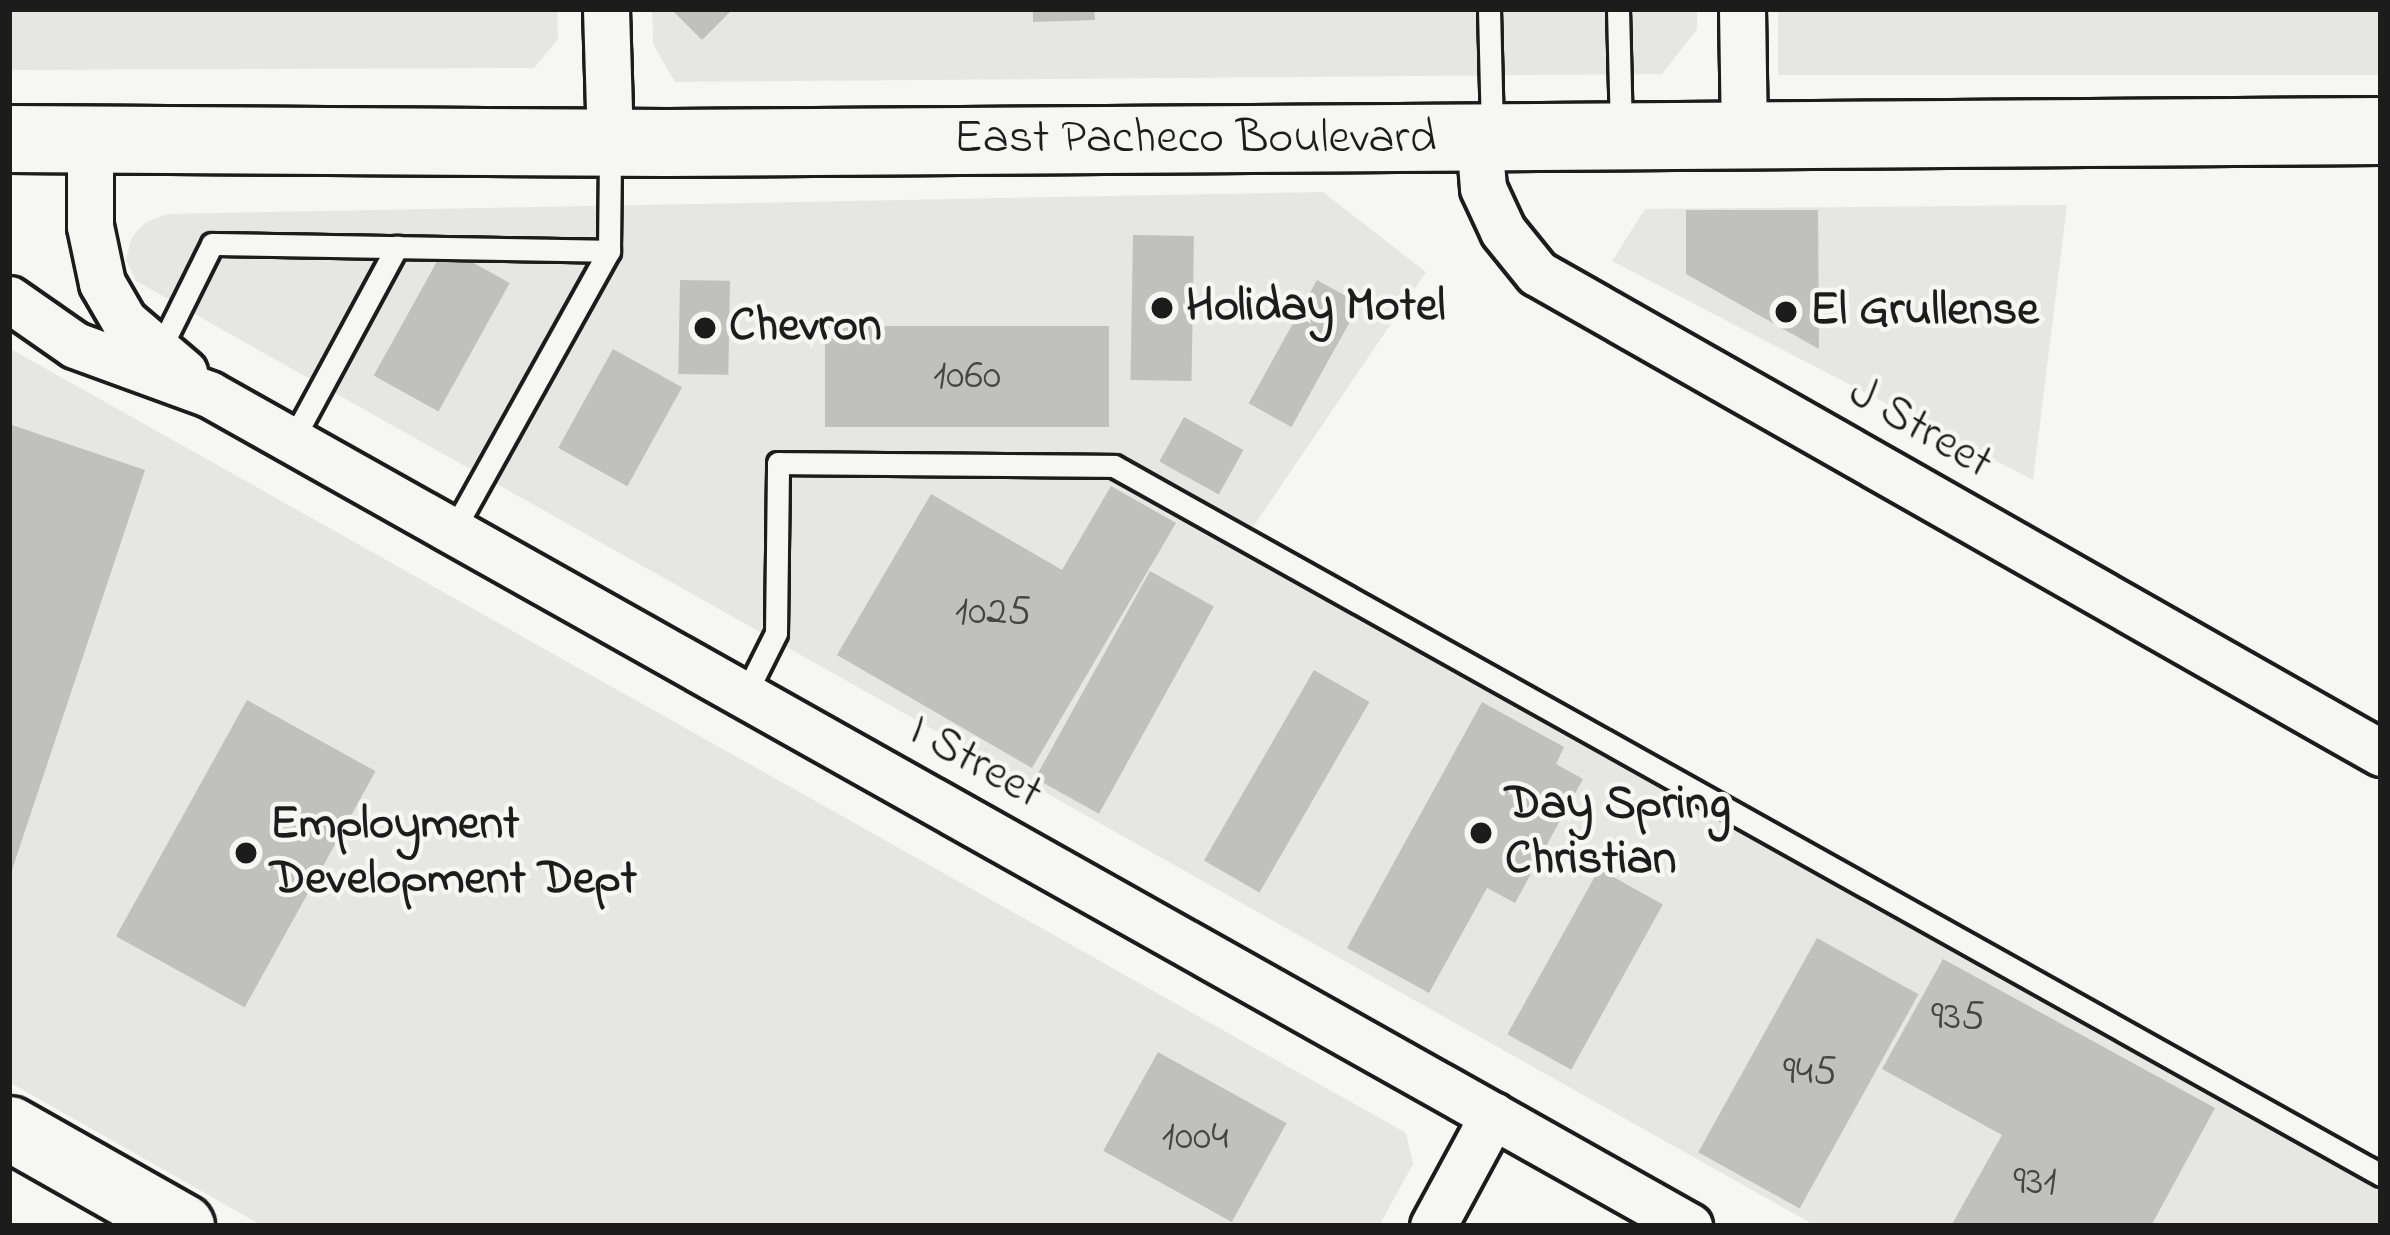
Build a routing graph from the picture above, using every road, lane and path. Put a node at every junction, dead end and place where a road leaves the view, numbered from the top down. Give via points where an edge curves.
1 (606, 9) edge
2 (1490, 9) edge
3 (1618, 9) edge
4 (1742, 9) edge
5 (2381, 131) edge
6 (1744, 136) junction
7 (1621, 137) junction
8 (1485, 138) junction
9 (9, 139) edge
10 (90, 139) junction
11 (610, 142) junction
12 (397, 247) junction
13 (609, 251) junction
14 (9, 299) edge
15 (159, 351) junction
16 (209, 394) junction
17 (292, 441) junction
18 (453, 531) junction
19 (745, 695) junction
20 (2381, 753) edge
21 (1493, 1115) junction
22 (9, 1128) edge
23 (2381, 1175) edge
24 (182, 1226) edge
25 (1433, 1226) edge
26 (1689, 1226) edge

1 - 11 street
2 - 8 lane
3 - 7 lane
4 - 6 street
5 - 6 highway, East Pacheco Boulevard
6 - 7 highway, East Pacheco Boulevard
7 - 8 highway, East Pacheco Boulevard
8 - 11 highway, East Pacheco Boulevard
8 - 20 street, J Street via 1483,188 1503,231 1537,273
9 - 10 highway, East Pacheco Boulevard
10 - 11 highway, East Pacheco Boulevard
10 - 15 street, I Street via 90,226 102,283 124,321
11 - 13 lane
12 - 13 lane
12 - 15 lane via 212,244
12 - 17 lane
13 - 18 lane
14 - 16 street, I Street via 75,345
15 - 16 street, I Street
16 - 17 street, I Street
17 - 18 street, I Street
18 - 19 street, I Street
19 - 21 street, I Street
19 - 23 lane via 776,633 778,463 1114,466
21 - 25 street
21 - 26 street, I Street
22 - 24 street

